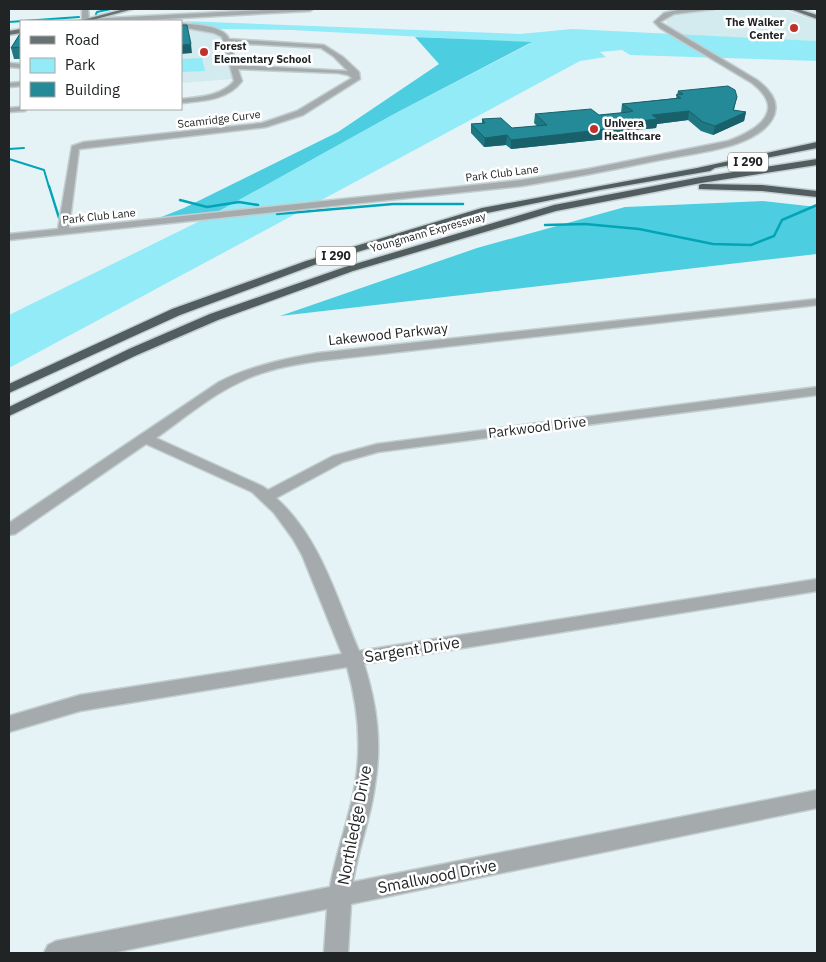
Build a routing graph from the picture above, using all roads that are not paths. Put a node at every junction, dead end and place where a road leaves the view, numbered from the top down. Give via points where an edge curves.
1 (130, 9) edge
2 (310, 9) edge
3 (712, 9) edge
4 (792, 9) edge
5 (817, 16) edge
6 (174, 19) edge
7 (87, 20) edge
8 (128, 20) edge
9 (182, 25) edge
10 (228, 41) junction
11 (235, 66) junction
12 (347, 66) junction
13 (331, 70) junction
14 (356, 79) junction
15 (182, 101) edge
16 (817, 145) edge
17 (817, 152) edge
18 (817, 162) edge
19 (680, 172) junction
20 (817, 194) edge
21 (618, 195) junction
22 (62, 231) junction
23 (9, 237) edge
24 (817, 302) edge
25 (9, 389) edge
26 (817, 391) edge
27 (9, 412) edge
28 (145, 438) junction
29 (267, 497) junction
30 (9, 530) edge
31 (817, 585) edge
32 (353, 658) junction
33 (9, 724) edge
34 (817, 799) edge
35 (340, 895) junction
36 (56, 953) edge
37 (336, 953) edge

1 - 7 main road
2 - 6 street
3 - 22 street, Park Club Lane via 669,13 657,22 752,80 771,99 773,112 766,124 730,143 522,183
4 - 5 main road
6 - 8 street
9 - 10 street via 216,31
10 - 11 street
10 - 12 street via 322,46
11 - 13 street
11 - 15 street via 236,85 216,95
12 - 13 street
12 - 14 street via 356,74
13 - 14 street via 350,73
14 - 22 street, Scamridge Curve via 300,113 263,125 75,148
16 - 19 highway
17 - 19 highway, Youngmann Expressway / I 290
18 - 21 highway, Youngmann Expressway / I 290
19 - 25 highway, Youngmann Expressway / I 290 via 485,210 310,264 176,312
20 - 21 highway via 745,187 673,189
21 - 27 highway, Youngmann Expressway / I 290 via 554,208 349,269 214,317
22 - 23 street, Park Club Lane
24 - 28 street, Lakewood Parkway via 291,361 236,378
26 - 29 street, Parkwood Drive via 377,448 338,459
28 - 29 street, Northledge Drive via 232,476
28 - 30 street, Lakewood Parkway
29 - 32 street, Northledge Drive via 285,516 306,548
31 - 32 street, Sargent Drive
32 - 33 street, Sargent Drive via 80,703
32 - 35 street, Northledge Drive via 363,691 369,746 365,786
34 - 35 street, Smallwood Drive
35 - 36 street, Smallwood Drive
35 - 37 street, Northledge Drive

